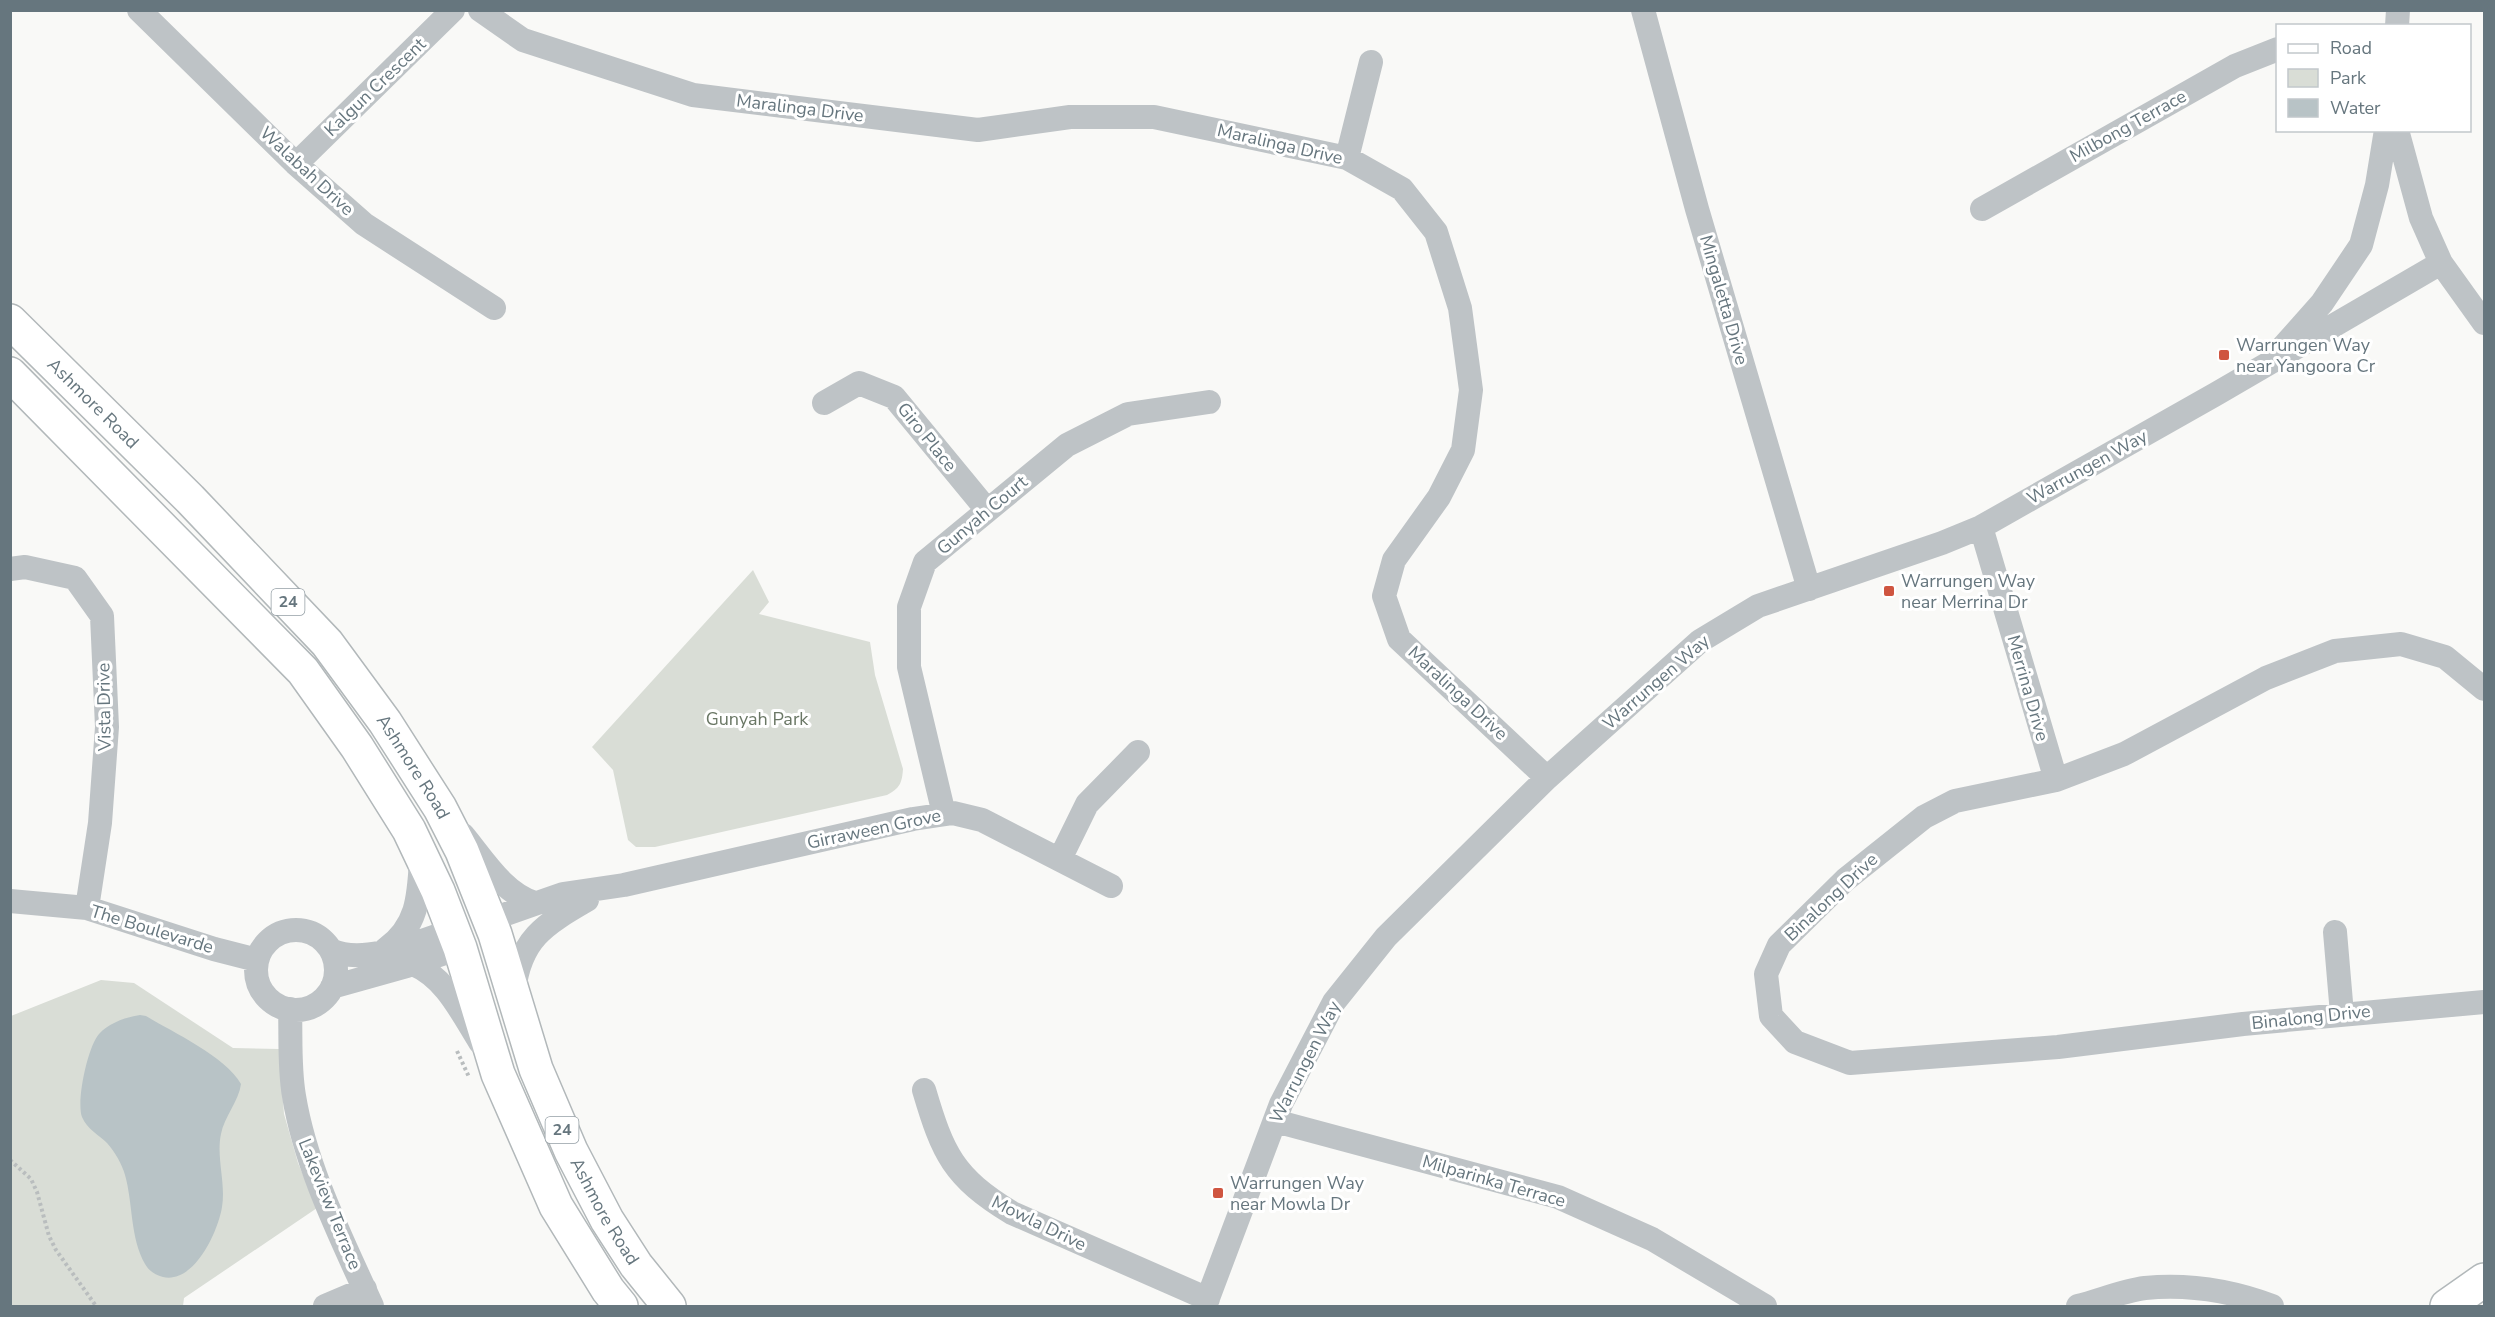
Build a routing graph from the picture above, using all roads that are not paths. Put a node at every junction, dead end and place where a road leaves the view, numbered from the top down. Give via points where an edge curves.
1 (139, 10) edge
2 (453, 10) edge
3 (480, 10) edge
4 (1643, 10) edge
5 (2276, 49) edge
6 (1371, 62) dead end
7 (2386, 132) edge
8 (2398, 132) edge
9 (1347, 158) junction
10 (296, 164) junction
11 (1982, 209) dead end
12 (2440, 262) junction
13 (494, 308) dead end
14 (10, 321) edge
15 (2484, 323) edge
16 (2269, 363) junction
17 (10, 374) edge
18 (1209, 402) dead end
19 (824, 403) dead end
20 (987, 510) junction
21 (1981, 527) junction
22 (10, 569) edge
23 (1809, 589) junction
24 (2484, 689) edge
25 (1138, 752) dead end
26 (1546, 778) junction
27 (2056, 780) junction
28 (440, 808) junction
29 (944, 814) junction
30 (421, 855) junction
31 (1060, 859) junction
32 (624, 885) junction
33 (1111, 886) dead end
34 (587, 900) junction
35 (10, 901) edge
36 (535, 903) junction
37 (87, 908) junction
38 (492, 927) junction
39 (2335, 932) dead end
40 (457, 939) junction
41 (331, 950) junction
42 (382, 952) junction
43 (257, 960) junction
44 (413, 964) junction
45 (332, 987) junction
46 (513, 995) junction
47 (2484, 1002) edge
48 (290, 1009) junction
49 (2342, 1014) junction
50 (496, 1066) junction
51 (924, 1090) dead end
52 (1275, 1121) junction
53 (2484, 1280) edge
54 (368, 1298) edge
55 (1207, 1303) edge
56 (326, 1306) edge
57 (621, 1306) edge
58 (669, 1306) edge
59 (1765, 1306) edge
60 (2078, 1306) edge
61 (2272, 1306) edge
62 (2447, 1306) edge

1 - 10 street, Walabah Drive
2 - 10 street, Kalgun Crescent
3 - 9 street, Maralinga Drive via 523,40 693,95 978,130 1070,117 1155,117
4 - 23 street, Mingaletta Drive
5 - 11 street, Milbong Terrace via 2235,66
6 - 9 street
7 - 16 street via 2361,245 2322,303
8 - 12 street via 2421,218
9 - 26 street, Maralinga Drive via 1402,189 1436,232 1460,308 1471,390 1463,450 1439,497 1394,560 1383,596 1400,639
10 - 13 street, Walabah Drive via 364,224
12 - 15 street
12 - 16 street, Warrungen Way
14 - 28 main road, Ashmore Road / 24 via 327,643 386,722
16 - 21 street, Warrungen Way
17 - 30 main road, Ashmore Road / 24 via 303,671 357,747
18 - 20 street, Gunyah Court via 1128,414 1067,444
19 - 20 street, Giro Place via 859,383 894,397
20 - 29 street, Gunyah Court via 925,562 909,607 909,667
21 - 23 street, Warrungen Way
21 - 27 street, Merrina Drive
22 - 37 street, Vista Drive via 25,567 75,578 102,616 107,728 100,823
23 - 26 street, Warrungen Way via 1758,606 1700,641
24 - 27 street, Binalong Drive via 2445,657 2401,644 2335,651 2266,678 2124,754
25 - 31 street via 1087,804
26 - 52 street, Warrungen Way via 1386,937 1334,1002
27 - 49 street, Binalong Drive via 1955,801 1924,817 1845,880 1779,945 1766,974 1771,1016 1795,1042 1850,1063 2058,1047
28 - 36 street via 499,878 521,898
28 - 38 main road, Ashmore Road / 24
29 - 31 street, Girraween Grove via 982,820
29 - 32 street, Girraween Grove
30 - 40 main road, Ashmore Road / 24
30 - 42 street via 415,915 403,934
31 - 33 street, Girraween Grove
32 - 34 street, Girraween Grove
32 - 36 street, Girraween Grove via 579,890
34 - 38 street, Girraween Grove
34 - 46 street via 552,923 527,946
35 - 37 street, The Boulevarde
36 - 38 street, Girraween Grove
37 - 43 street, The Boulevarde
38 - 40 main road
38 - 46 main road, Ashmore Road / 24
39 - 49 street
40 - 42 street
40 - 44 street
40 - 50 main road, Ashmore Road / 24
41 - 42 street via 356,956
41 - 43 street via 316,935 295,930 274,936
41 - 45 street via 336,972
43 - 48 street via 263,992 275,1004
44 - 45 street
44 - 50 street via 442,985
45 - 48 street via 324,999 312,1006
46 - 58 main road, Ashmore Road / 24 via 536,1070 588,1185 636,1265
47 - 49 street, Binalong Drive
48 - 54 street, Lakeview Terrace via 292,1082 299,1122 309,1157
50 - 57 main road, Ashmore Road / 24 via 555,1206
51 - 55 street, Mowla Drive via 946,1153 983,1195 1012,1213
52 - 55 street, Warrungen Way
52 - 59 street, Milparinka Terrace via 1558,1197 1652,1239
53 - 62 main road
54 - 56 street, Lakeview Terrace
60 - 61 street via 2143,1288 2183,1287 2226,1292

